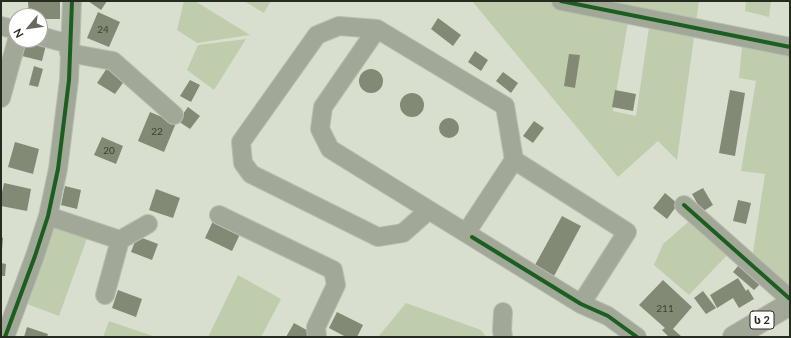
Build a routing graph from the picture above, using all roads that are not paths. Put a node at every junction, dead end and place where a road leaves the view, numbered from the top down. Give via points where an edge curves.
1 (72, 1) edge
2 (561, 1) edge
3 (377, 29) junction
4 (48, 39) edge
5 (790, 47) edge
6 (15, 48) edge
7 (69, 48) junction
8 (1, 98) edge
9 (174, 115) dead end
10 (514, 160) junction
11 (684, 205) dead end
12 (429, 210) junction
13 (219, 215) dead end
14 (48, 216) junction
15 (148, 224) dead end
16 (469, 235) junction
17 (120, 240) junction
18 (105, 295) dead end
19 (790, 299) edge
20 (581, 304) junction
21 (790, 304) edge
22 (503, 312) dead end
23 (5, 337) edge
24 (317, 337) edge
25 (504, 337) edge
26 (637, 337) edge
27 (734, 337) edge

1 - 7 street
2 - 5 street
3 - 10 street via 505,106
3 - 12 street via 323,107 320,129 330,149
3 - 12 street via 339,26 317,35 241,142 243,163 251,174 378,237 403,233
4 - 7 street
6 - 8 street
7 - 9 street via 113,61
7 - 14 street via 69,80 58,169
10 - 16 street
10 - 20 street via 627,232
11 - 19 street
12 - 16 street
13 - 24 street via 332,270 336,285 316,327
14 - 17 street
14 - 23 street
15 - 17 street
16 - 20 street
17 - 18 street
20 - 26 street via 608,316
21 - 27 highway, ს 2
22 - 25 street

